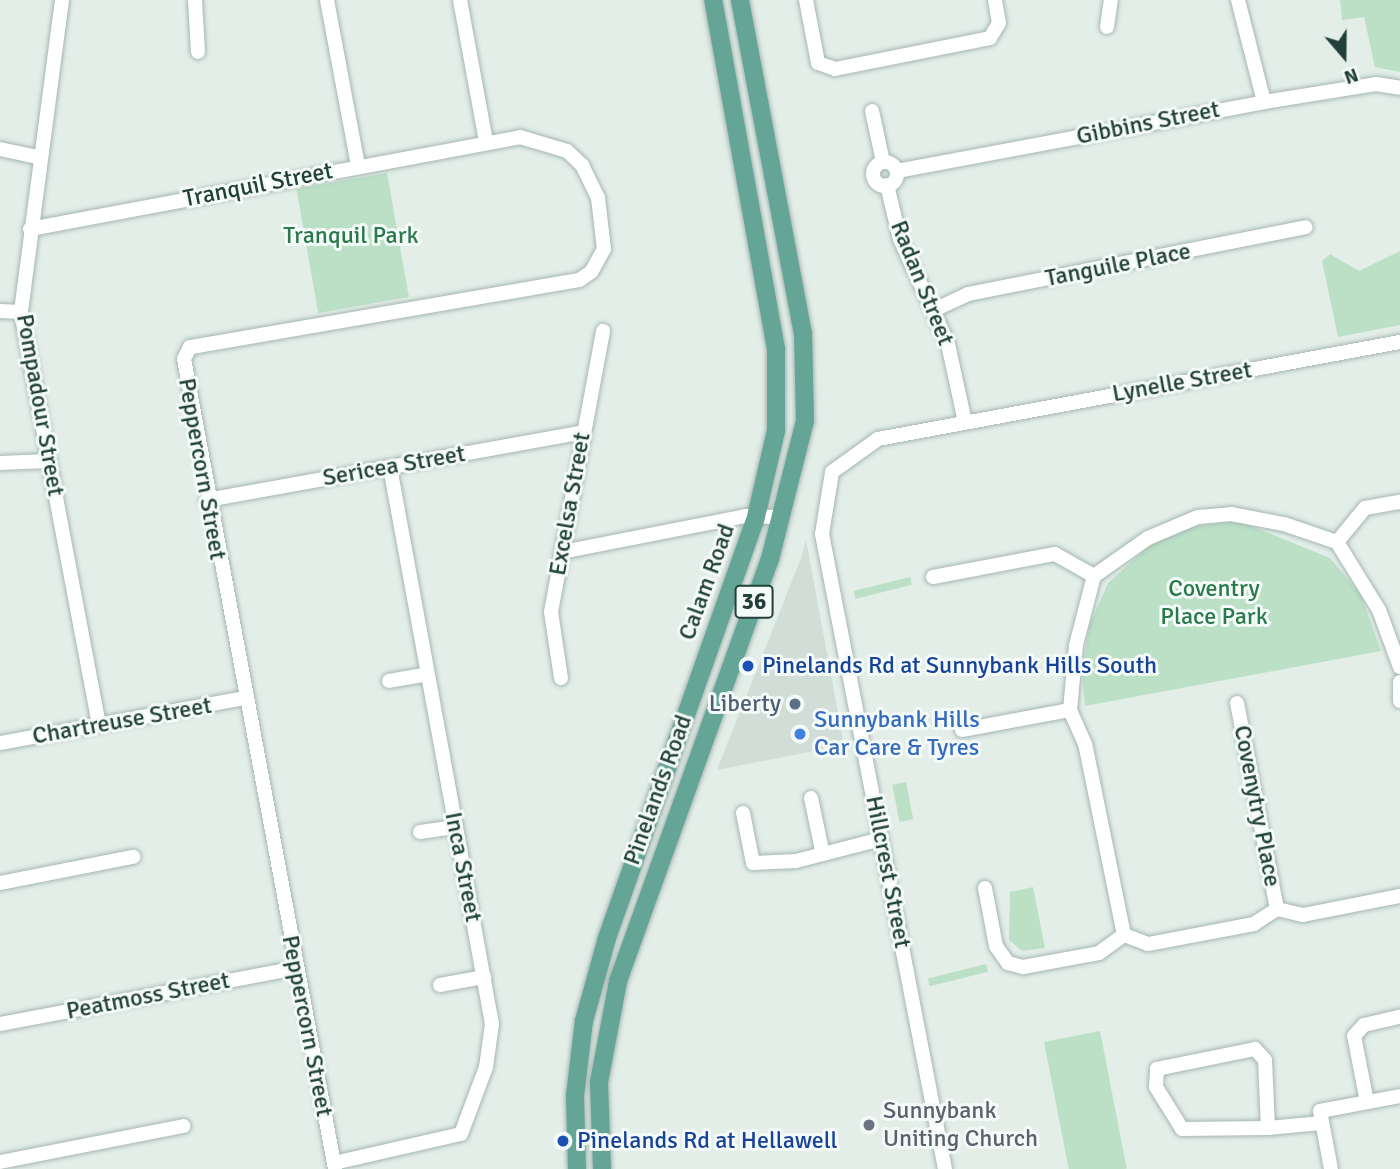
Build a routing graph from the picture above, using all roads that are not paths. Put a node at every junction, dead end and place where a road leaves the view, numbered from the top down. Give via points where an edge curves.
1 (62, 0) edge
2 (195, 0) edge
3 (327, 0) edge
4 (460, 0) edge
5 (713, 0) edge
6 (740, 0) edge
7 (806, 0) edge
8 (995, 0) edge
9 (1111, 0) edge
10 (1238, 0) edge
11 (1107, 26) dead end
12 (198, 52) dead end
13 (1400, 88) edge
14 (1264, 102) junction
15 (872, 111) dead end
16 (486, 142) junction
17 (0, 149) edge
18 (39, 157) junction
19 (883, 162) junction
20 (358, 166) junction
21 (897, 171) junction
22 (887, 186) junction
23 (1305, 227) dead end
24 (30, 229) junction
25 (934, 310) junction
26 (0, 311) edge
27 (21, 312) junction
28 (603, 331) dead end
29 (1400, 342) edge
30 (965, 422) junction
31 (581, 433) junction
32 (48, 461) junction
33 (0, 463) edge
34 (390, 467) junction
35 (207, 500) junction
36 (1400, 502) edge
37 (782, 517) junction
38 (755, 521) junction
39 (1337, 542) junction
40 (562, 552) junction
41 (1094, 576) junction
42 (933, 577) dead end
43 (1400, 667) edge
44 (428, 674) junction
45 (561, 678) dead end
46 (389, 681) dead end
47 (1400, 682) edge
48 (244, 698) junction
49 (1400, 701) edge
50 (1237, 703) dead end
51 (1070, 710) junction
52 (99, 725) junction
53 (962, 730) dead end
54 (0, 744) edge
55 (811, 798) dead end
56 (743, 813) dead end
57 (455, 827) junction
58 (420, 832) dead end
59 (881, 839) junction
60 (822, 850) junction
61 (133, 857) dead end
62 (0, 883) edge
63 (985, 888) dead end
64 (1400, 896) edge
65 (1277, 909) junction
66 (1124, 935) junction
67 (296, 968) junction
68 (484, 977) junction
69 (440, 985) dead end
70 (1400, 1017) edge
71 (0, 1024) edge
72 (1400, 1096) edge
73 (1367, 1102) junction
74 (1321, 1117) junction
75 (184, 1126) dead end
76 (1268, 1128) junction
77 (0, 1162) edge
78 (334, 1166) edge
79 (577, 1169) edge
80 (603, 1169) edge
81 (945, 1169) edge
82 (1331, 1169) edge

1 - 18 street, Pompadour Street
2 - 12 street
3 - 20 street
4 - 16 street
5 - 38 main road, Calam Road / 36 via 776,349 776,432
6 - 37 main road, Pinelands Road / 36 via 791,270 807,387 801,454
7 - 8 street via 818,63 835,69 990,38 999,23
9 - 11 street
10 - 14 street
13 - 14 street, Gibbins Street via 1376,84
14 - 21 street, Gibbins Street
15 - 19 street
16 - 20 street, Tranquil Street
16 - 35 street, Peppercorn Street via 520,137 547,143 582,165 605,234 591,272 567,284 403,316 190,347 183,369
17 - 18 street
18 - 24 street, Pompadour Street
19 - 21 street
19 - 22 street, Radan Street via 874,178
20 - 24 street, Tranquil Street
21 - 22 street
22 - 25 street, Radan Street via 900,239
23 - 25 street, Tanguile Place via 968,294
24 - 27 street, Pompadour Street
25 - 30 street, Radan Street
26 - 27 street
27 - 32 street, Pompadour Street
28 - 31 street, Excelsa Street
29 - 30 street, Lynelle Street
30 - 59 street, Hillcrest Street via 878,439 844,458 832,472 821,513
31 - 34 street, Sericea Street
31 - 40 street, Excelsa Street
32 - 33 street
32 - 52 street, Pompadour Street
34 - 35 street, Sericea Street
34 - 44 street, Inca Street
35 - 48 street, Peppercorn Street
36 - 39 street via 1365,508
37 - 38 street
37 - 80 main road, Pinelands Road / 36 via 618,981 599,1082
38 - 40 street via 745,516
38 - 79 main road, Calam Road / 36 via 604,950 578,1071
39 - 41 street via 1260,517 1198,517 1147,538
39 - 43 street via 1379,610
40 - 45 street, Excelsa Street via 551,612
41 - 42 street via 1055,554
41 - 51 street via 1076,645
44 - 46 street
44 - 57 street, Inca Street
47 - 49 street
48 - 52 street, Chartreuse Street
48 - 67 street, Peppercorn Street
50 - 65 street, Covenytry Place
51 - 53 street
51 - 66 street via 1085,744
52 - 54 street, Chartreuse Street
55 - 60 street
56 - 60 street via 753,863 796,861
57 - 58 street
57 - 68 street, Inca Street
59 - 60 street
59 - 81 street, Hillcrest Street
61 - 62 street
63 - 66 street via 996,946 1008,963 1023,967 1099,953
64 - 65 street via 1303,915
65 - 66 street via 1254,924 1148,944
67 - 71 street, Peatmoss Street
67 - 78 street, Peppercorn Street
68 - 69 street
68 - 78 street, Inca Street via 492,1024 486,1067 461,1134
70 - 73 street via 1364,1025 1354,1036
72 - 73 street
73 - 74 street
74 - 76 street
74 - 82 street
75 - 77 street
76 - 76 street via 1182,1129 1156,1087 1157,1069 1255,1049 1265,1060

